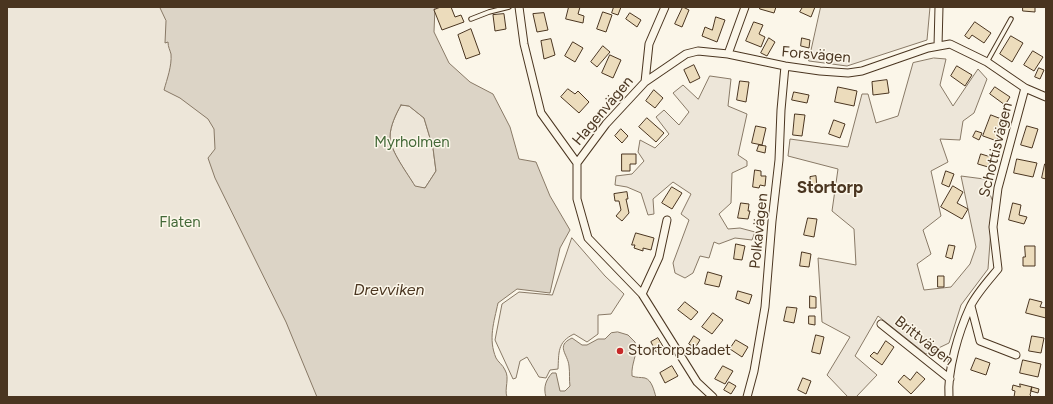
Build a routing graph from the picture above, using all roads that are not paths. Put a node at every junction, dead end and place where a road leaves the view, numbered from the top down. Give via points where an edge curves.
1 (488, 7) edge
2 (509, 7) edge
3 (519, 7) edge
4 (665, 7) edge
5 (745, 7) edge
6 (939, 7) edge
7 (489, 12) junction
8 (471, 19) dead end
9 (1011, 19) dead end
10 (938, 46) junction
11 (728, 54) junction
12 (987, 62) junction
13 (785, 66) junction
14 (644, 82) junction
15 (1025, 88) junction
16 (1046, 97) edge
17 (577, 163) junction
18 (666, 220) dead end
19 (642, 294) junction
20 (971, 306) junction
21 (881, 324) dead end
22 (1016, 355) dead end
23 (950, 379) junction
24 (713, 397) edge
25 (747, 397) edge
26 (950, 397) edge

1 - 7 lane
2 - 7 lane
3 - 17 street via 524,44 541,113
4 - 14 street, Hagenvägen via 649,44
5 - 11 street
6 - 10 street
7 - 8 lane
9 - 12 lane
10 - 12 street, Forsvägen via 950,44
10 - 13 street, Forsvägen via 848,73
11 - 13 street, Forsvägen
11 - 14 street, Forsvägen via 686,54
12 - 15 street, Forsvägen
13 - 25 street, Polkavägen via 765,307
14 - 17 street, Hagenvägen via 606,124
15 - 16 street, Forsvägen
15 - 20 street, Schottisvägen via 998,188 994,227 998,269
17 - 19 street via 577,199 588,238
18 - 19 street via 659,256
19 - 24 street via 697,382
20 - 22 street via 980,341
20 - 23 street, Schottisvägen via 955,348
21 - 23 street, Brittvägen
23 - 26 street, Schottisvägen

